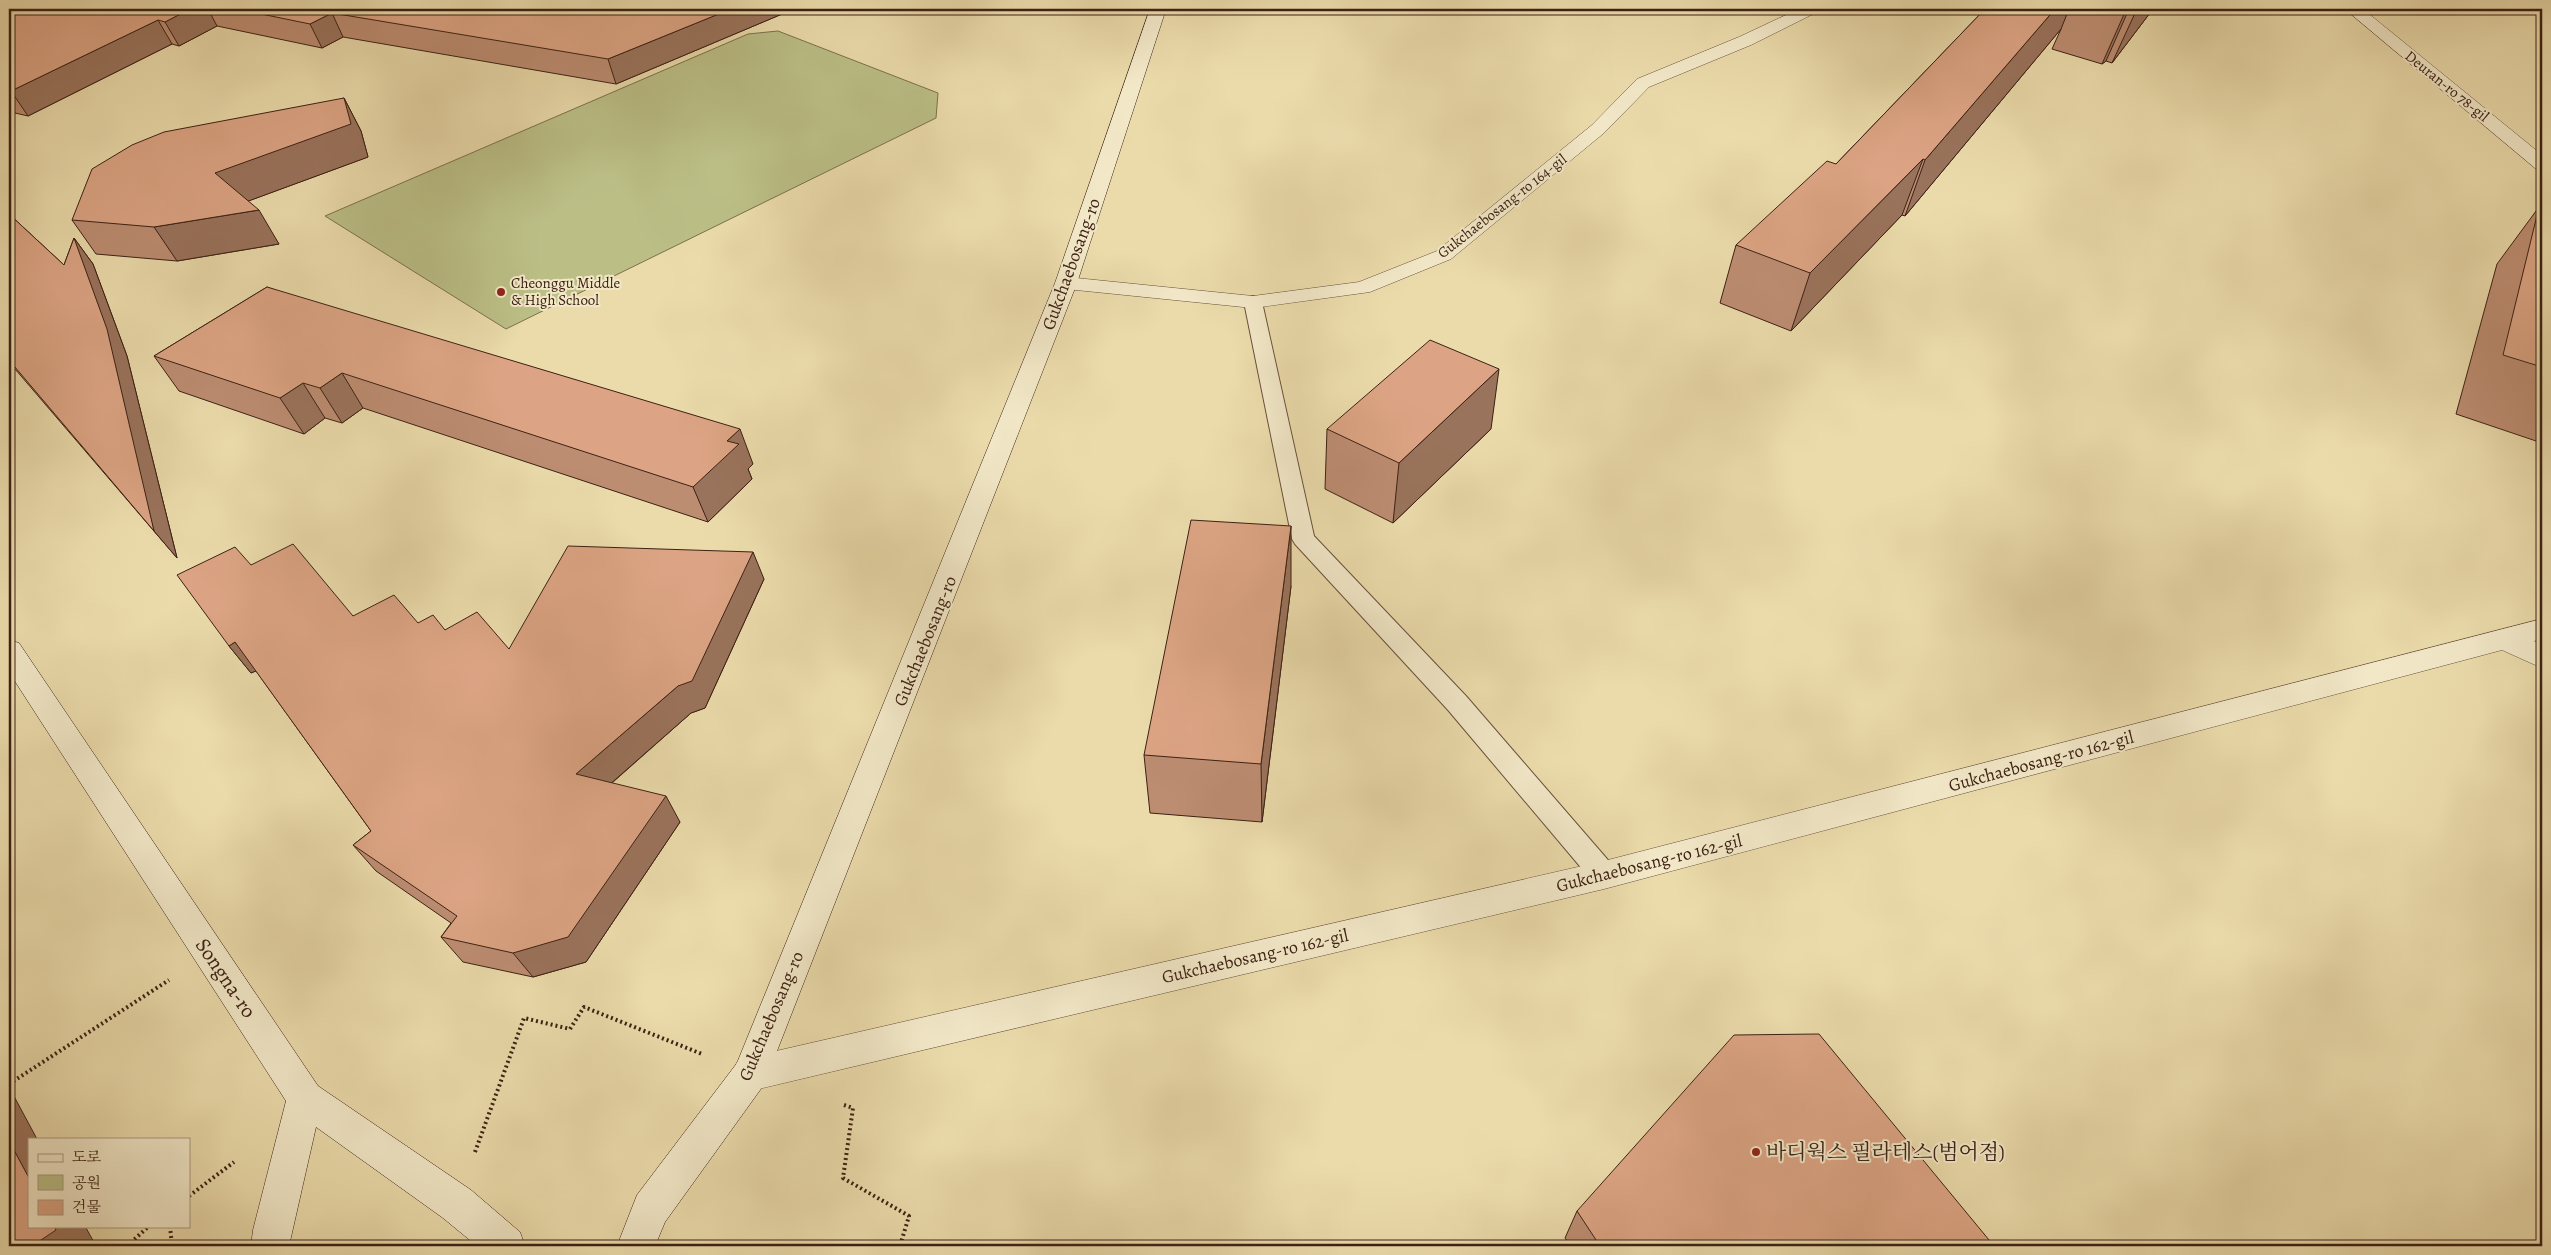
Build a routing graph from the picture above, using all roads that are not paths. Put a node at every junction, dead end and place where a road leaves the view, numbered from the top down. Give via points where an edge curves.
1 (1158, 9) edge
2 (1811, 9) edge
3 (2352, 9) edge
4 (2542, 164) edge
5 (1066, 283) junction
6 (1253, 302) junction
7 (2542, 629) edge
8 (2505, 638) junction
9 (9, 650) edge
10 (2542, 658) edge
11 (1604, 875) junction
12 (750, 1074) junction
13 (305, 1098) junction
14 (270, 1246) edge
15 (506, 1246) edge
16 (636, 1246) edge

1 - 5 street, Gukchaebosang-ro
2 - 6 street, Gukchaebosang-ro 164-gil via 1745,41 1644,83 1598,129 1444,255 1363,288
3 - 4 street, Deuran-ro 78-gil
5 - 6 street, Gukchaebosang-ro 164-gil
5 - 12 street, Gukchaebosang-ro
6 - 11 lane via 1303,539 1457,703
7 - 8 street, Gukchaebosang-ro 162-gil
8 - 10 street
8 - 11 street, Gukchaebosang-ro 162-gil
9 - 13 street, Songna-ro
11 - 12 street, Gukchaebosang-ro 162-gil
12 - 16 street, Gukchaebosang-ro via 651,1209
13 - 14 street
13 - 15 street, Songna-ro via 457,1204

